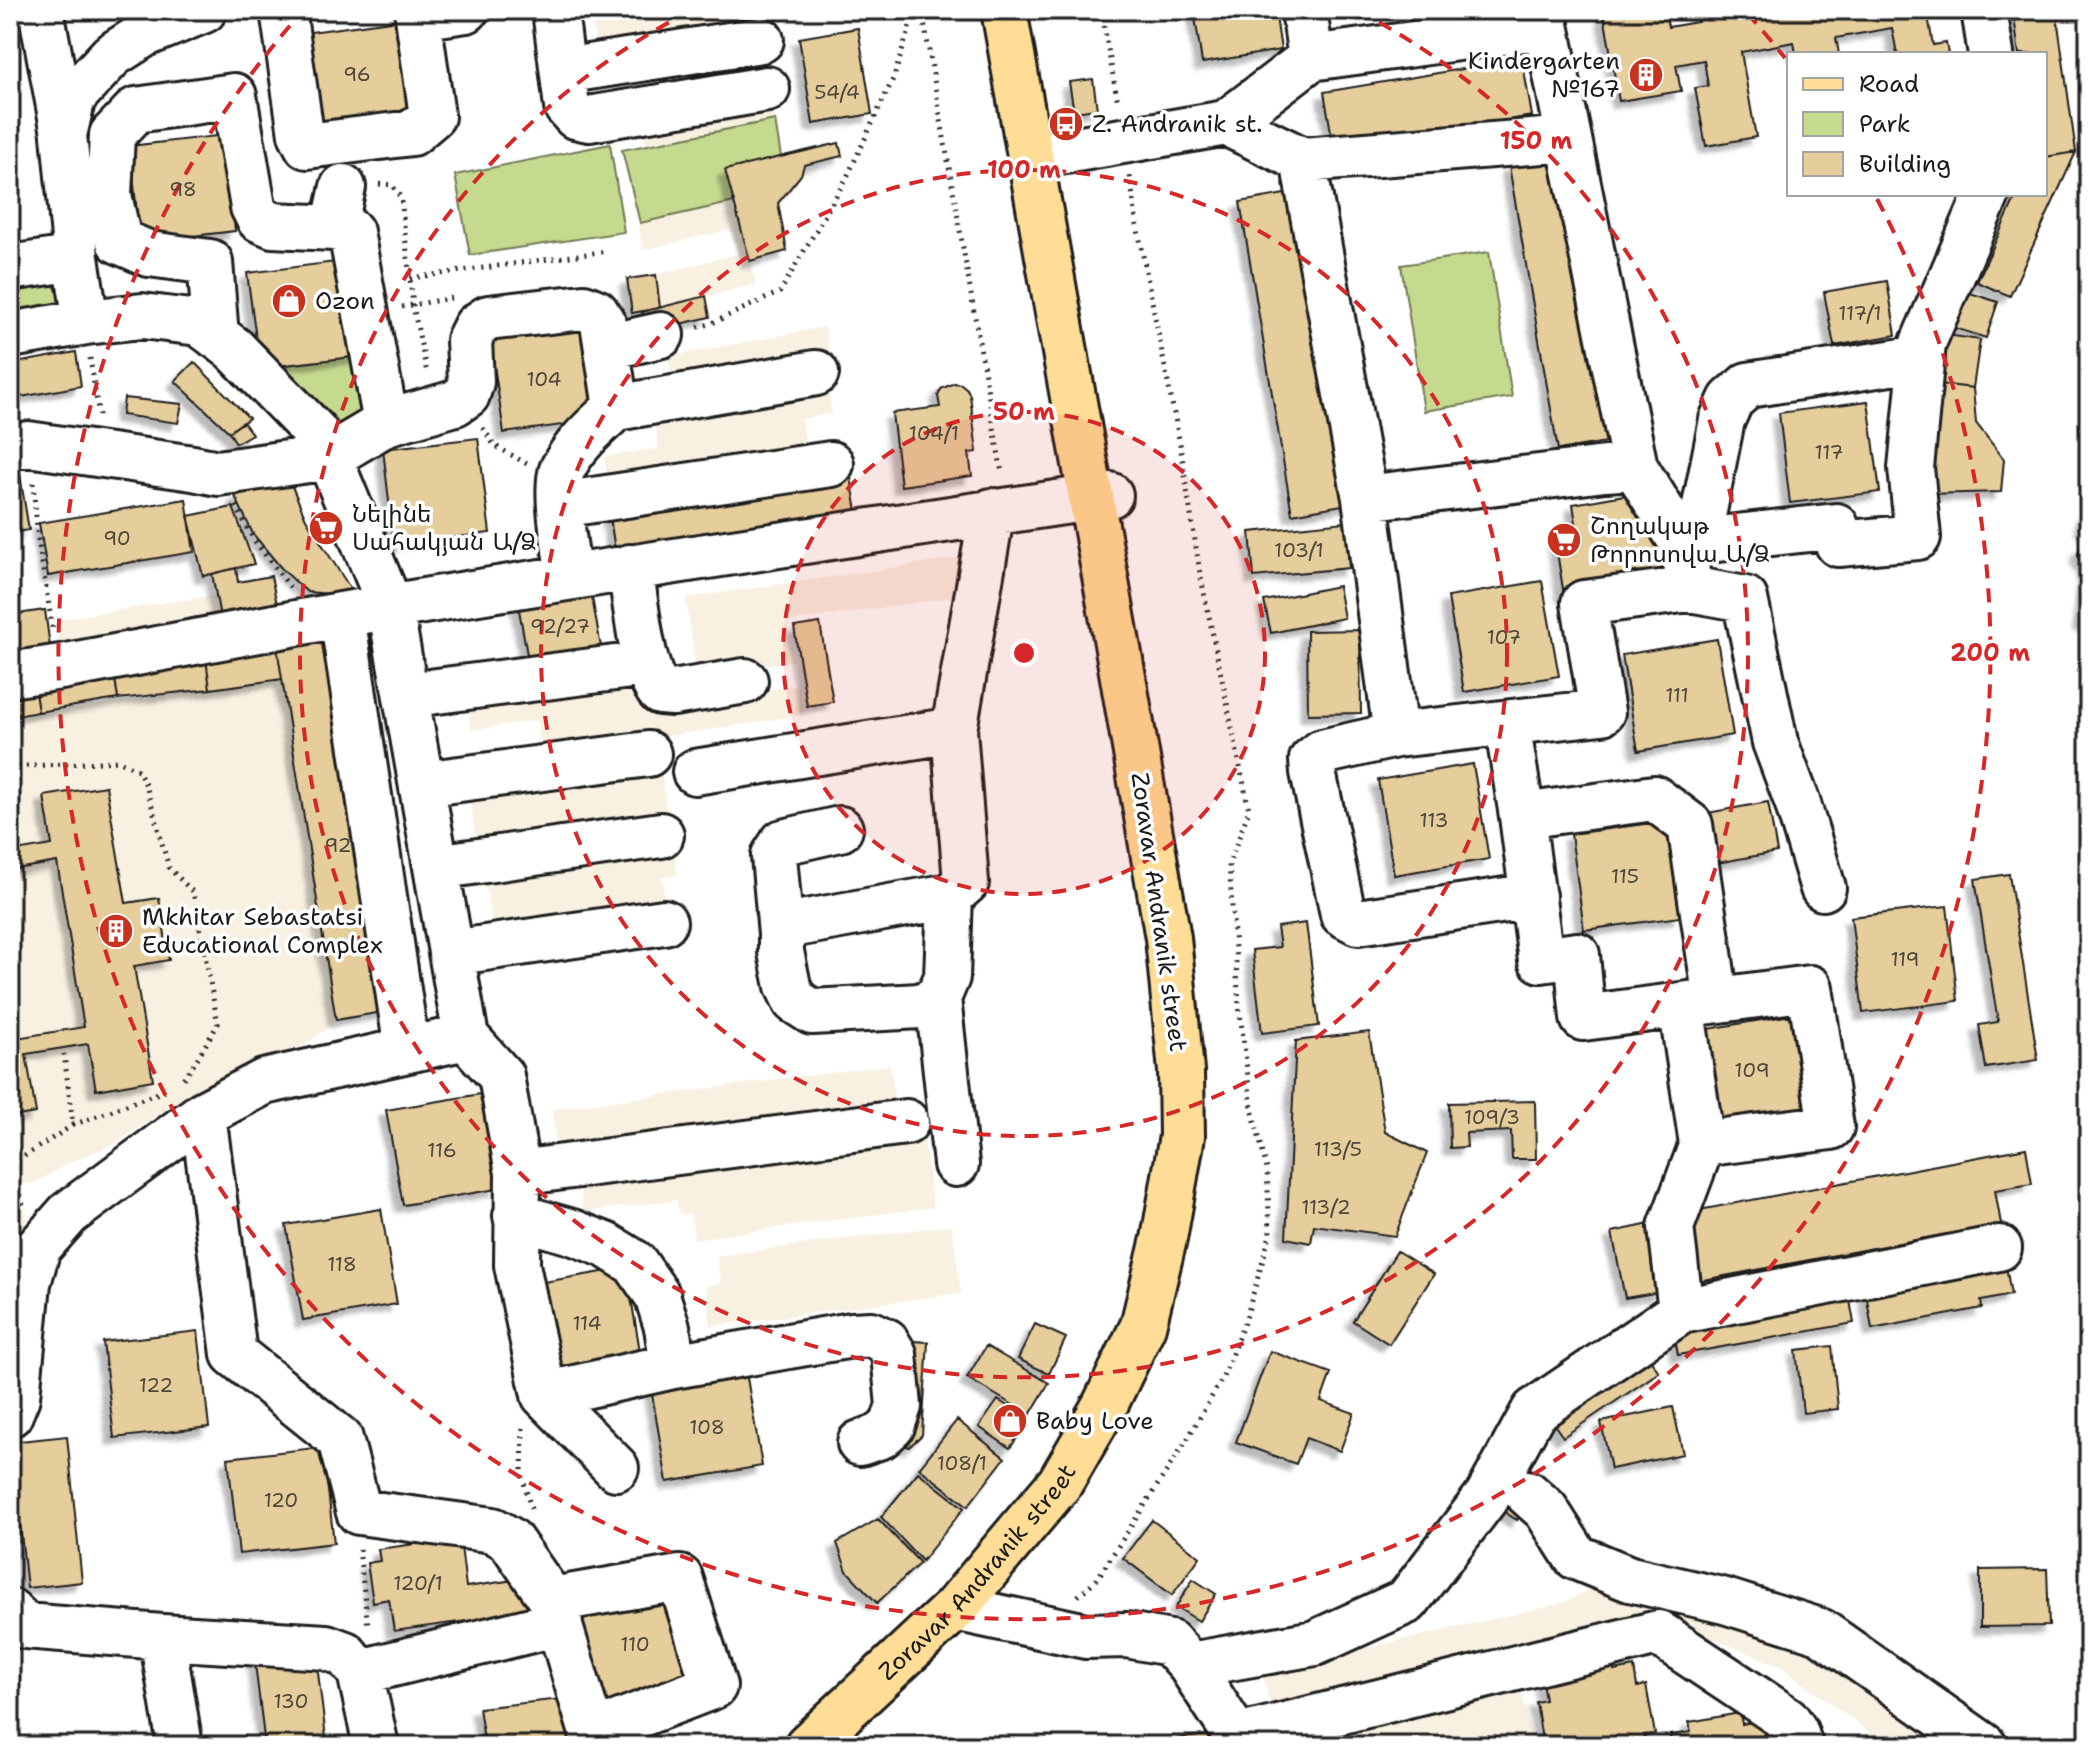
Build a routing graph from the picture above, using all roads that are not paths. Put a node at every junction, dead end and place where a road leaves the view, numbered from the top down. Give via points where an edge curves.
1 (41, 10) edge
2 (204, 10) edge
3 (283, 10) edge
4 (466, 10) edge
5 (555, 10) edge
6 (1004, 10) edge
7 (1023, 10) edge
8 (1304, 10) edge
9 (1984, 10) edge
10 (417, 13) edge
11 (1544, 18) edge
12 (761, 40) dead end
13 (1991, 52) edge
14 (1311, 58) junction
15 (563, 71) junction
16 (767, 89) dead end
17 (1226, 123) junction
18 (64, 135) junction
19 (1568, 139) junction
20 (1040, 155) junction
21 (1303, 160) junction
22 (1986, 196) edge
23 (261, 220) junction
24 (76, 258) junction
25 (210, 262) junction
26 (10, 268) edge
27 (86, 322) junction
28 (10, 335) edge
29 (661, 335) road end
30 (216, 336) junction
31 (607, 347) junction
32 (1922, 358) junction
33 (816, 373) dead end
34 (616, 408) junction
35 (386, 423) junction
36 (19, 445) edge
37 (329, 457) junction
38 (831, 464) dead end
39 (1635, 467) junction
40 (560, 489) junction
41 (1100, 496) junction
42 (1365, 498) junction
43 (1000, 510) junction
44 (1690, 542) junction
45 (630, 567) junction
46 (569, 577) junction
47 (1690, 589) junction
48 (390, 606) junction
49 (332, 617) junction
50 (646, 664) junction
51 (10, 675) edge
52 (745, 681) dead end
53 (406, 695) junction
54 (1507, 723) junction
55 (954, 730) junction
56 (1396, 735) junction
57 (648, 754) dead end
58 (695, 772) dead end
59 (422, 784) junction
60 (1522, 816) junction
61 (840, 829) dead end
62 (661, 835) dead end
63 (436, 867) junction
64 (1823, 888) dead end
65 (950, 896) junction
66 (1533, 896) junction
67 (664, 922) dead end
68 (781, 934) junction
69 (451, 953) junction
70 (938, 998) junction
71 (1698, 1002) junction
72 (466, 1037) junction
73 (407, 1050) junction
74 (203, 1114) junction
75 (906, 1122) dead end
76 (1702, 1144) junction
77 (956, 1164) dead end
78 (517, 1195) junction
79 (1999, 1248) dead end
80 (1681, 1311) junction
81 (673, 1366) junction
82 (534, 1409) junction
83 (10, 1414) edge
84 (860, 1443) dead end
85 (616, 1468) dead end
86 (1527, 1493) dead end
87 (964, 1609) junction
88 (15, 1629) edge
89 (162, 1637) junction
90 (364, 1655) junction
91 (1190, 1665) junction
92 (1246, 1741) edge
93 (180, 1746) edge
94 (376, 1746) edge
95 (807, 1746) edge
96 (830, 1746) edge
97 (1800, 1746) edge
98 (1984, 1746) edge

1 - 18 street
2 - 18 street via 145,34 112,55 73,97
3 - 10 street via 307,146 412,133 432,116
4 - 10 street
5 - 15 street
6 - 20 main road, Zoravar Andranik street
7 - 20 main road, Zoravar Andranik street
8 - 14 street
9 - 13 street
11 - 14 street
11 - 19 street
12 - 15 street
14 - 17 street
15 - 16 street via 567,107 575,116 589,119
17 - 20 street
17 - 21 street
18 - 24 street
19 - 21 street
19 - 39 street
20 - 41 main road, Zoravar Andranik street
21 - 42 street
22 - 32 street via 1923,343
23 - 25 street
23 - 25 street via 253,207 234,96 136,110 112,135 109,195 119,241 149,254
23 - 35 street via 273,225 338,208 351,232
24 - 26 street
24 - 27 street
25 - 30 street
27 - 28 street
27 - 30 street via 142,316 199,323
29 - 31 street
30 - 37 street via 315,432
31 - 34 street
31 - 35 street via 602,320 584,307 488,318 469,340 467,395
32 - 44 street via 1748,385 1731,400 1722,420
32 - 44 street via 1911,468 1918,537 1838,544 1836,526
33 - 34 street
34 - 40 street via 585,436
35 - 37 street
36 - 37 street via 218,473
37 - 48 street
38 - 40 street
39 - 42 street
39 - 44 street
40 - 46 street
41 - 43 street
41 - 87 main road, Zoravar Andranik street via 1158,766 1200,1069 1199,1137 1182,1240 1158,1329 1121,1404 1073,1491
42 - 56 street
43 - 45 street
43 - 55 street
44 - 47 street
45 - 46 street
45 - 50 street
46 - 48 street
47 - 54 street via 1584,603 1602,712
47 - 64 street via 1745,599 1775,742
48 - 49 street
48 - 53 street
49 - 51 street
49 - 73 street
50 - 52 street via 660,692
50 - 53 street
53 - 59 street
54 - 56 street
54 - 60 street
55 - 58 street
55 - 65 street via 966,882
56 - 66 street via 1322,752 1312,760 1343,914 1358,922
57 - 59 street
59 - 63 street
60 - 66 street
60 - 71 street via 1654,798 1690,825
61 - 68 street via 783,842 774,856
62 - 63 street
63 - 69 street
65 - 68 street via 796,924
65 - 70 street via 947,977
66 - 71 street via 1541,960 1577,955 1583,1018
67 - 69 street
68 - 70 street via 788,986 795,1001 812,1012 920,1006
69 - 72 street
70 - 77 street
71 - 76 street
71 - 76 street via 1810,988 1831,1127
72 - 73 street
72 - 78 street via 501,1076
73 - 74 street via 264,1082
74 - 83 street via 69,1213 38,1248 28,1283 17,1397
74 - 90 street via 234,1354 340,1439 359,1512 493,1530 510,1540 556,1612
75 - 78 street
76 - 80 street via 1671,1227
78 - 81 street via 572,1232 635,1263 657,1295
78 - 82 street via 517,1265
79 - 80 street
80 - 91 street via 1534,1411 1488,1495 1407,1601 1315,1643
81 - 82 street
81 - 84 street via 871,1334 886,1341 894,1354 899,1406 892,1426
82 - 85 street
86 - 98 street via 1546,1510 1576,1557 1630,1579 1820,1631
87 - 91 street via 1086,1636 1127,1635 1170,1643
87 - 95 main road, Zoravar Andranik street
87 - 96 main road, Zoravar Andranik street
88 - 89 street
89 - 90 street via 326,1647
89 - 93 street
90 - 94 street
91 - 92 street
92 - 97 street via 1658,1633 1787,1719

